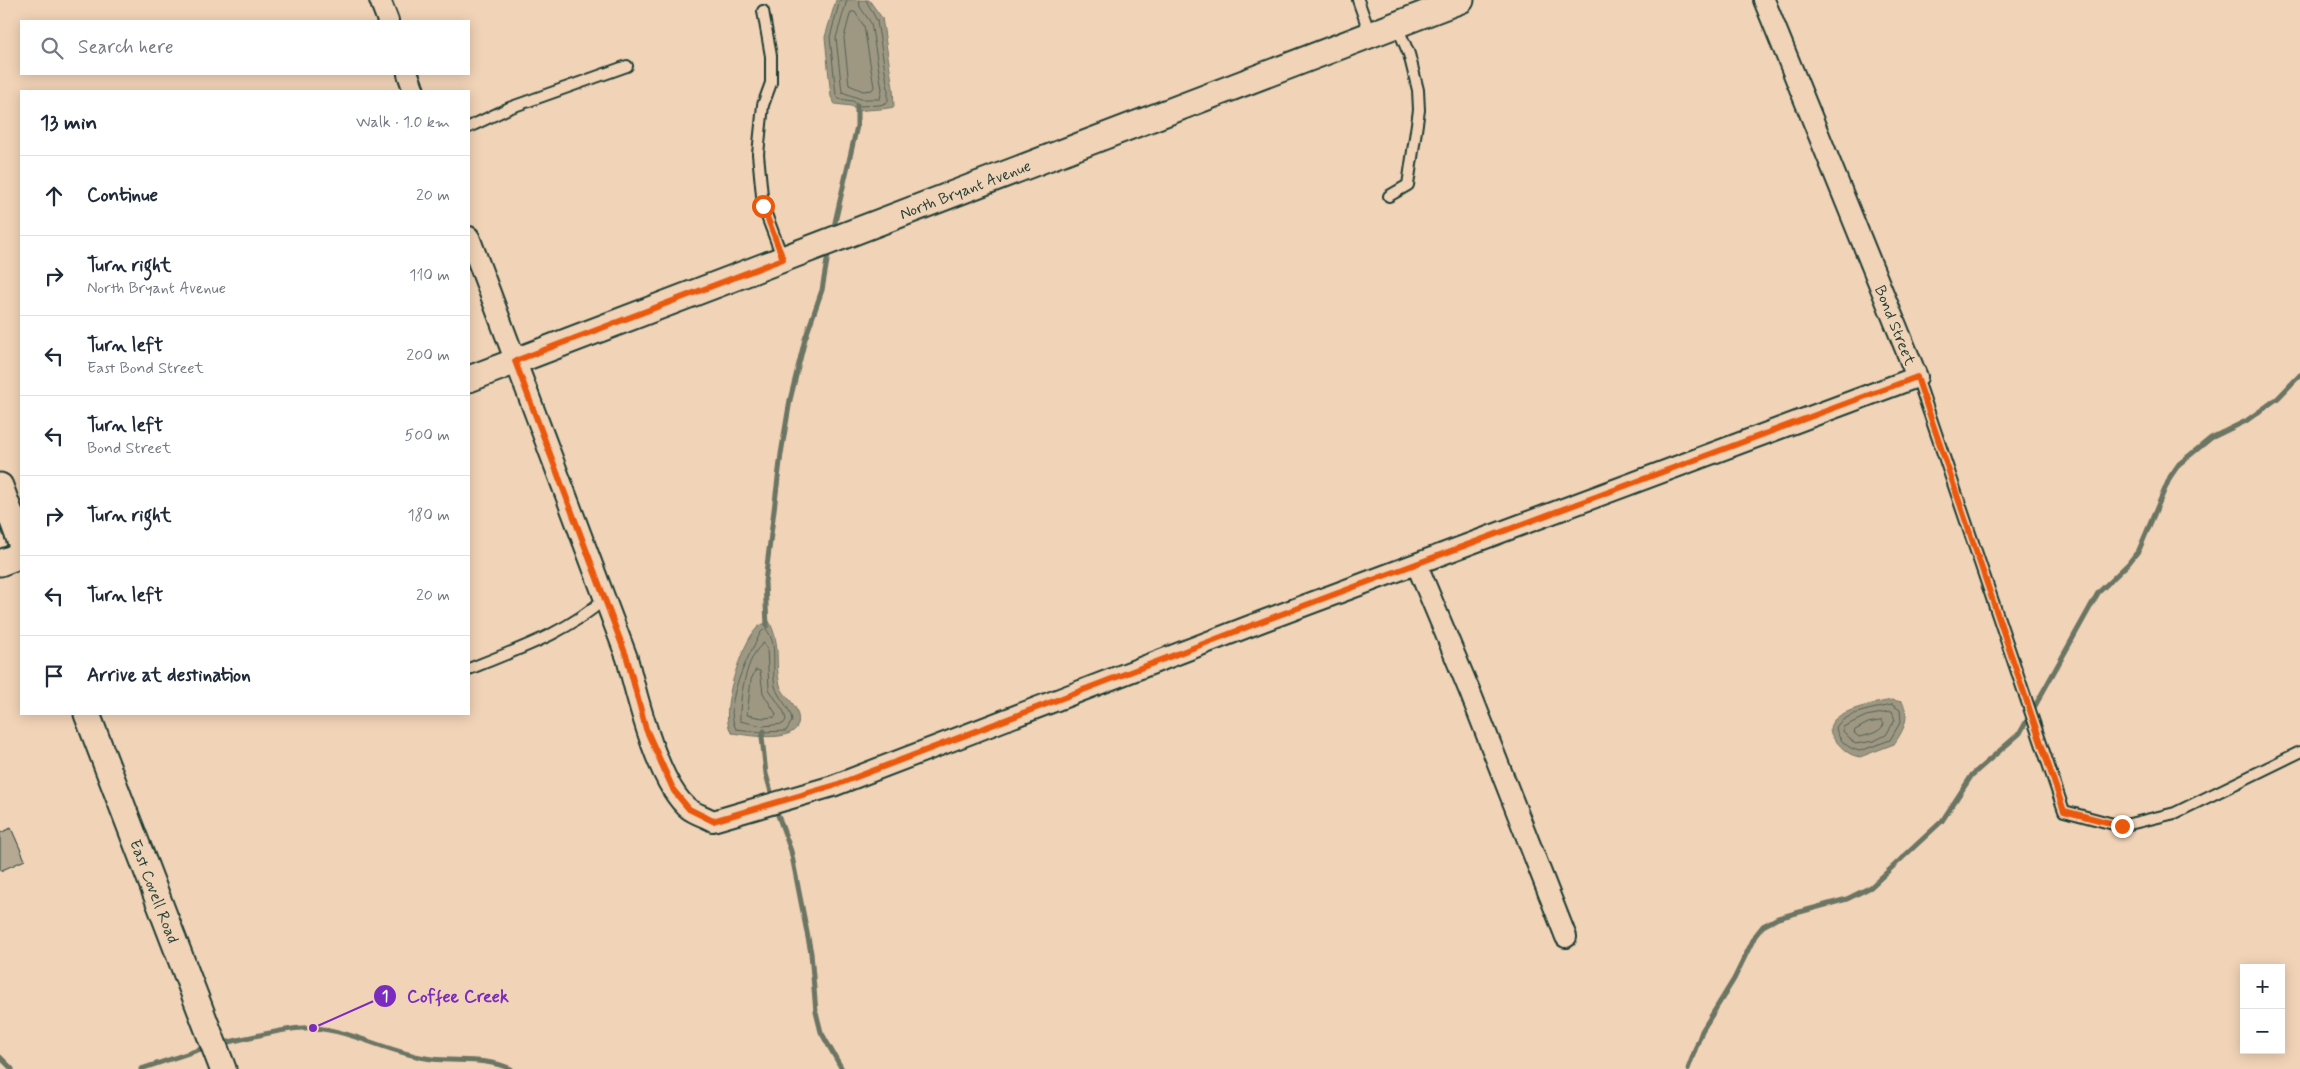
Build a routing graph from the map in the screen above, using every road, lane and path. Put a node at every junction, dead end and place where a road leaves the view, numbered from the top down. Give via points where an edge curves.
1 (380, 0) edge
2 (1358, 0) edge
3 (1461, 0) edge
4 (1764, 0) edge
5 (763, 11) dead end
6 (388, 20) edge
7 (1396, 25) junction
8 (1370, 34) junction
9 (626, 66) dead end
10 (408, 75) edge
11 (414, 90) edge
12 (470, 127) edge
13 (1389, 196) dead end
14 (470, 240) edge
15 (783, 259) junction
16 (515, 361) junction
17 (1917, 377) junction
18 (470, 379) edge
19 (0, 486) edge
20 (20, 540) edge
21 (20, 555) edge
22 (0, 563) edge
23 (1417, 565) junction
24 (605, 598) junction
25 (470, 669) edge
26 (87, 715) edge
27 (2300, 752) edge
28 (1566, 937) dead end
29 (223, 1069) edge

1 - 6 street
2 - 8 lane
3 - 7 street, North Bryant Avenue
4 - 17 street, Bond Street
5 - 15 lane via 771,56 771,83 763,105 758,154 763,206
7 - 8 street, North Bryant Avenue
7 - 13 lane via 1414,72 1419,110 1408,185
8 - 15 street, North Bryant Avenue
9 - 12 lane via 509,108
10 - 11 street
14 - 16 street
15 - 16 street, North Bryant Avenue
16 - 18 street, North Bryant Avenue
16 - 24 street
17 - 23 street, Bond Street
17 - 27 lane via 2064,811 2122,826 2175,813
19 - 20 street
21 - 22 street
23 - 24 street, Bond Street via 833,786 713,821 689,809 674,791 646,729 627,658
23 - 28 street
24 - 25 lane via 583,617
26 - 29 street, East Covell Road

